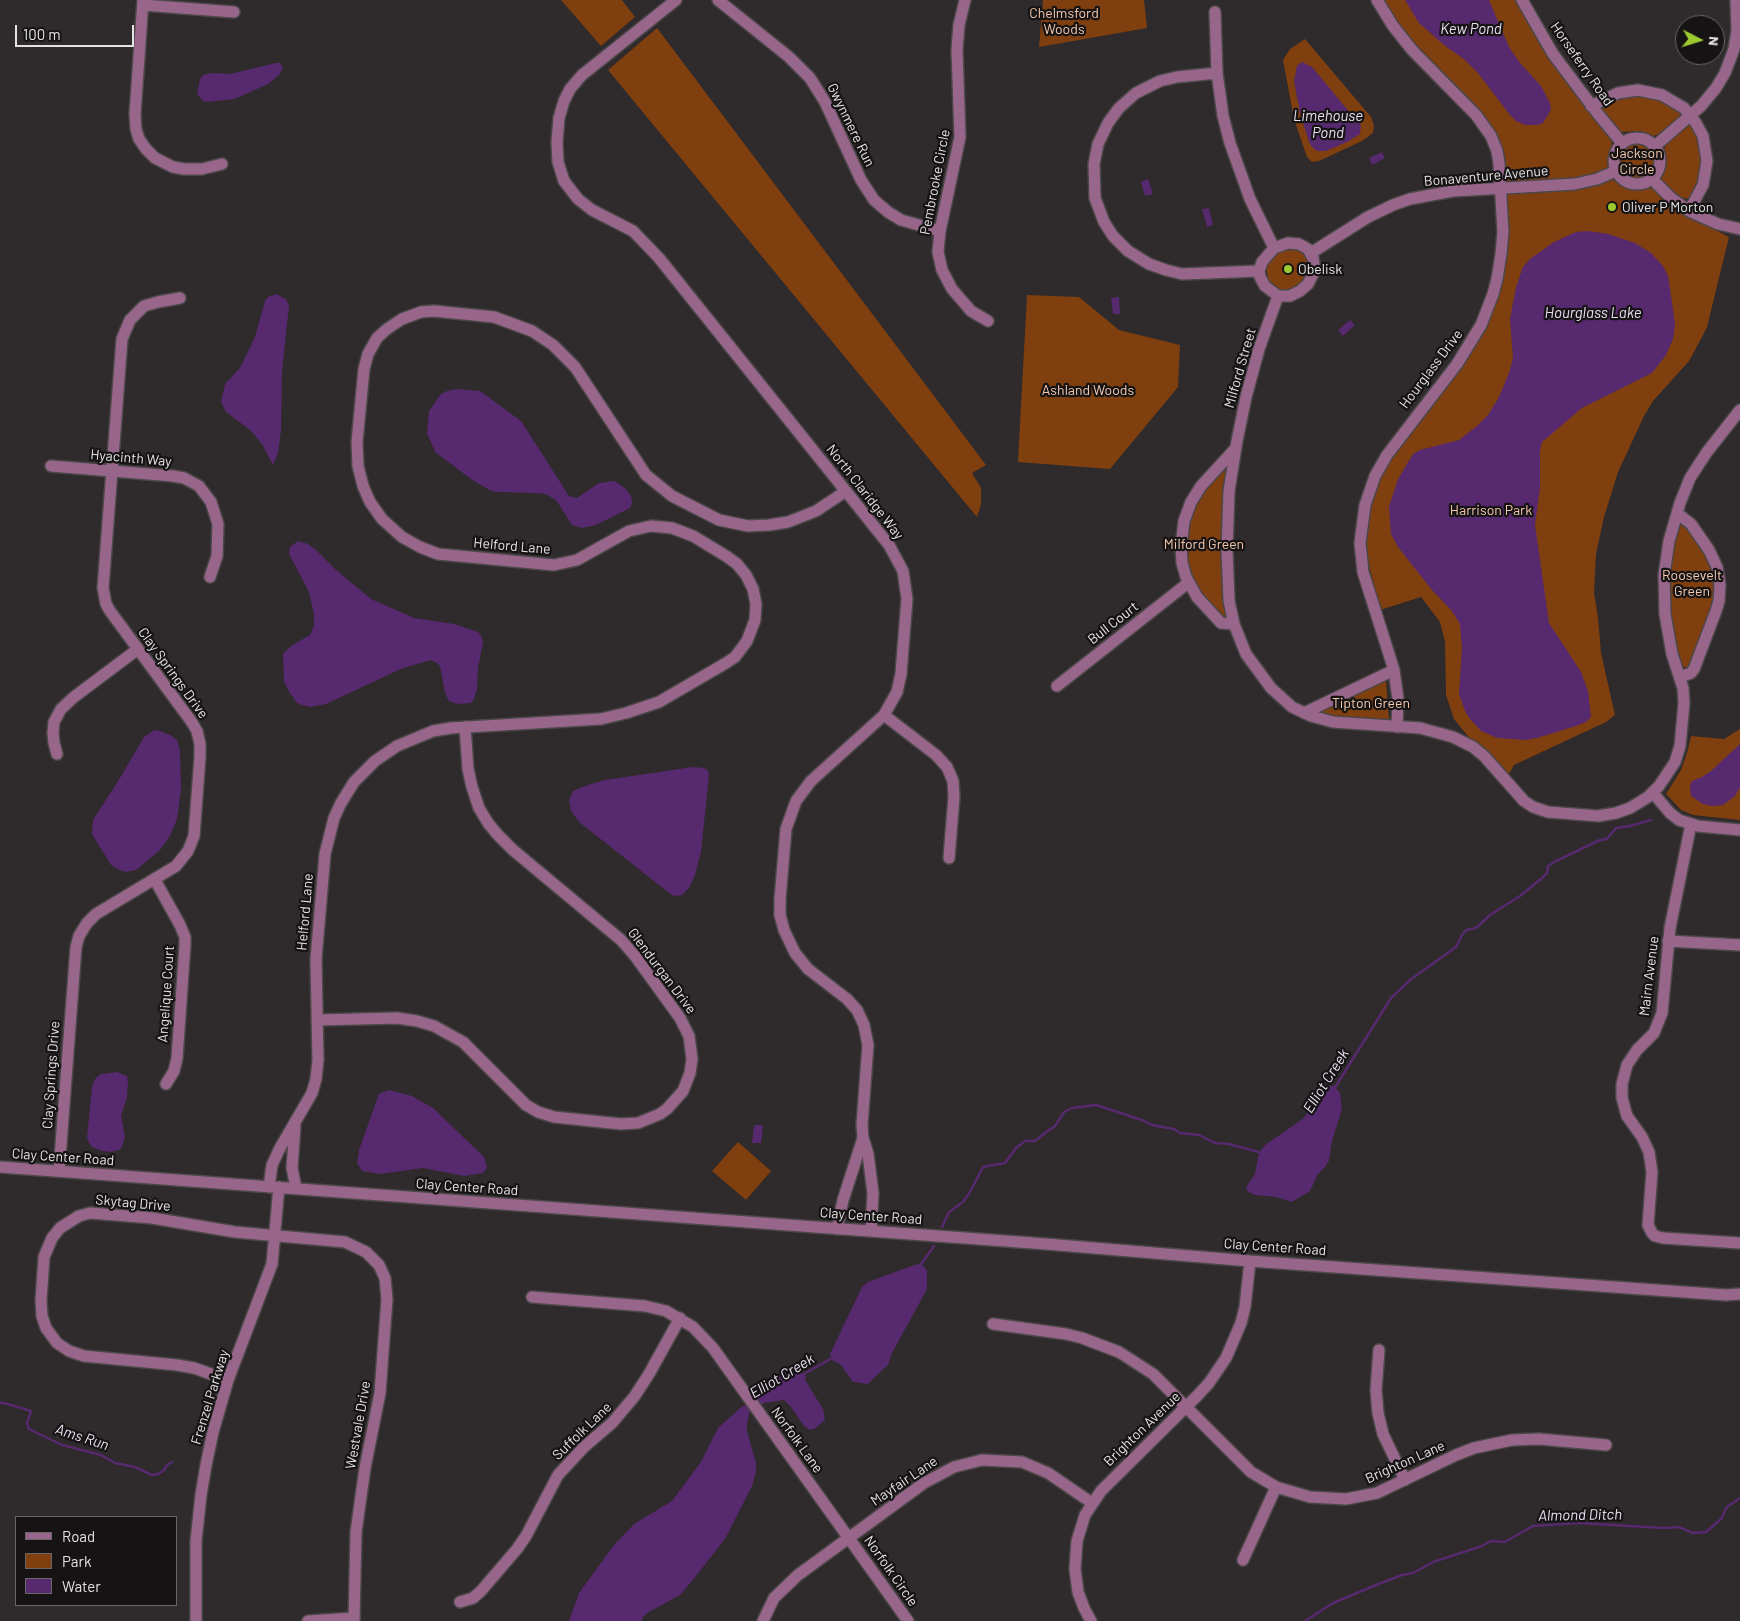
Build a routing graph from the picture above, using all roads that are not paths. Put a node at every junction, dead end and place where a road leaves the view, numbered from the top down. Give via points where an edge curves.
1 (676, 0) edge
2 (718, 0) edge
3 (965, 0) edge
4 (1377, 0) edge
5 (1522, 0) edge
6 (1736, 0) edge
7 (143, 2) edge
8 (234, 12) dead end
9 (1214, 12) dead end
10 (1216, 73) junction
11 (1591, 106) junction
12 (1690, 116) junction
13 (1622, 143) junction
14 (1654, 146) junction
15 (222, 164) dead end
16 (1616, 171) junction
17 (1652, 179) junction
18 (1500, 188) junction
19 (1689, 211) junction
20 (1740, 229) edge
21 (940, 231) junction
22 (1274, 248) junction
23 (1311, 253) junction
24 (1260, 271) junction
25 (1278, 296) junction
26 (180, 298) dead end
27 (988, 321) dead end
28 (1740, 410) edge
29 (1235, 449) junction
30 (51, 466) dead end
31 (111, 471) junction
32 (846, 492) junction
33 (1676, 513) junction
34 (210, 576) dead end
35 (1188, 583) junction
36 (1234, 624) junction
37 (138, 649) junction
38 (1394, 670) junction
39 (1680, 677) junction
40 (1057, 686) dead end
41 (1304, 713) junction
42 (884, 715) junction
43 (465, 727) junction
44 (1397, 727) junction
45 (57, 754) dead end
46 (1653, 793) junction
47 (1691, 824) junction
48 (1740, 830) edge
49 (949, 858) dead end
50 (155, 880) junction
51 (1668, 941) junction
52 (1740, 945) edge
53 (317, 1020) junction
54 (166, 1084) dead end
55 (296, 1122) junction
56 (862, 1138) junction
57 (0, 1167) edge
58 (59, 1171) junction
59 (274, 1187) junction
60 (296, 1188) junction
61 (837, 1229) junction
62 (871, 1231) junction
63 (275, 1236) junction
64 (327, 1240) joint
65 (1740, 1243) edge
66 (1250, 1261) junction
67 (1740, 1294) edge
68 (532, 1297) dead end
69 (680, 1318) junction
70 (993, 1324) dead end
71 (1379, 1350) dead end
72 (228, 1380) junction
73 (1186, 1408) junction
74 (1606, 1445) dead end
75 (1405, 1480) junction
76 (1276, 1487) junction
77 (1092, 1504) junction
78 (849, 1538) junction
79 (1243, 1560) dead end
80 (460, 1602) dead end
81 (354, 1620) edge
82 (196, 1621) edge
83 (308, 1621) edge
84 (763, 1621) edge
85 (908, 1621) edge
86 (1092, 1621) edge

1 - 32 street, North Claridge Way via 582,75 570,89 561,109 558,129 557,153 561,173 578,199 633,232 650,247
2 - 21 street, Gwynmere Run via 810,78 874,200 901,220
3 - 21 street, Pembrooke Circle via 957,50 960,137
4 - 18 street, Hourglass Drive via 1412,50 1488,131 1497,151
5 - 11 street, Horseferry Road via 1553,54
6 - 12 street via 1737,31 1729,64 1716,88
7 - 8 street
7 - 15 street via 134,114 140,139 155,158 173,167 202,170
9 - 10 street
10 - 22 street via 1236,164
10 - 24 street via 1160,81 1136,93 1119,108 1098,144 1094,164 1095,198 1104,222 1114,236 1128,251 1149,264 1182,274
11 - 12 street via 1618,93 1643,90 1670,98
11 - 13 street, Horseferry Road
12 - 14 street
12 - 19 street via 1703,136 1707,161 1703,184
13 - 14 street via 1641,138
13 - 16 street via 1614,156
14 - 17 street via 1660,155 1660,163
16 - 17 street via 1630,183 1644,183
16 - 18 street, Bonaventure Avenue via 1576,184
17 - 19 street
18 - 23 street, Bonaventure Avenue via 1439,193 1393,205
18 - 38 street, Hourglass Drive via 1502,254 1488,309 1468,349 1386,455 1365,505 1360,544 1363,572
19 - 20 street via 1718,224
21 - 27 street, Pembrooke Circle via 938,252 946,281 971,311
22 - 23 street via 1294,243
22 - 24 street via 1262,262
23 - 25 street via 1315,270 1308,284 1295,294
24 - 25 street via 1265,286
25 - 29 street, Milford Street via 1251,376
26 - 31 street, Clay Springs Drive via 144,306 124,332
28 - 33 street via 1690,478
29 - 35 street, Milford Street via 1202,486 1184,517 1181,557
29 - 36 street, Milford Street via 1227,550 1229,601
30 - 31 street, Hyacinth Way
31 - 34 street, Hyacinth Way via 180,477 203,491 211,502 218,524 217,556
31 - 37 street, Clay Springs Drive via 104,596 110,612
32 - 42 street, North Claridge Way via 895,554 907,590 901,674
32 - 43 street, Helford Lane via 809,515 779,524 748,526 712,518 664,491 646,475 575,367 538,334 510,321 469,313 428,311 397,321 378,338 366,359 357,449 359,473 370,502 382,519 402,537 438,554 554,565 577,560 629,531 665,527 686,533 732,560 746,575 755,597 754,627 742,650 726,663 658,702 601,719
33 - 39 street via 1666,557 1664,595 1668,634
33 - 39 street via 1691,524 1709,550 1717,567 1720,585 1716,611 1694,669
35 - 36 street, Milford Street via 1214,618 1223,624
35 - 40 street, Bull Court
36 - 41 street, Milford Street via 1246,654 1271,688 1284,701
37 - 45 street via 61,709 54,722 53,733
37 - 50 street, Clay Springs Drive via 191,720 200,744 196,824 192,842 181,861
38 - 41 street
38 - 44 street, Hourglass Drive
39 - 46 street via 1684,702 1680,746 1670,770
41 - 44 street, Milford Street via 1333,722
42 - 49 street via 936,755 950,774 954,797
42 - 56 street, North Claridge Way via 811,781 796,801 786,829 780,899 784,930 795,953 808,968 847,999 864,1025 868,1045
43 - 53 street, Helford Lane via 433,731 389,750 354,782 337,810 323,873 316,959
43 - 53 street, Glendurgan Drive via 472,787 488,823 513,850 618,936 680,1018 689,1036 692,1059 682,1091 667,1110 638,1123 554,1117 526,1105 471,1050 441,1030 397,1018
44 - 46 street, Milford Street via 1436,731 1473,747 1524,801 1543,811 1606,815 1630,808
46 - 47 street via 1674,816
47 - 48 street
47 - 51 street, Mairn Avenue
50 - 54 street, Angelique Court via 180,925 186,945 178,1058
50 - 58 street, Clay Springs Drive via 96,914 86,923 77,941
51 - 52 street
51 - 65 street, Mairn Avenue via 1660,1020 1654,1033 1627,1065 1622,1090 1627,1116 1645,1142 1651,1158 1648,1225 1658,1237
53 - 55 street, Helford Lane via 316,1079
55 - 59 street, Helford Lane via 272,1165
55 - 60 street, Helford Lane via 292,1168
56 - 61 street, North Claridge Way
56 - 62 street, North Claridge Way via 874,1193
57 - 58 street, Clay Center Road
58 - 59 street, Clay Center Road
59 - 60 street, Clay Center Road
59 - 63 street, Frenzel Parkway
60 - 61 street, Clay Center Road
61 - 62 street, Clay Center Road
62 - 66 street, Clay Center Road
63 - 64 street, Skytag Drive
63 - 72 street, Frenzel Parkway via 270,1272
63 - 72 street, Skytag Drive via 96,1213 78,1216 65,1224 47,1249 41,1309 46,1328 61,1346 84,1356 177,1365
64 - 81 street, Westvale Drive via 350,1244 370,1256 382,1270 387,1292 380,1393 356,1532
66 - 67 street, Clay Center Road
66 - 73 street, Brighton Avenue via 1245,1307 1233,1346 1210,1383
68 - 69 street, Norfolk Lane via 645,1306
69 - 78 street, Norfolk Lane via 705,1338
69 - 80 street, Suffolk Lane via 634,1397 558,1475 517,1549 482,1590 473,1598
70 - 73 street, Brighton Lane via 1066,1334 1108,1347 1152,1374
71 - 75 street via 1378,1413 1383,1434
72 - 82 street, Frenzel Parkway via 213,1432 200,1504 195,1566
73 - 76 street, Brighton Lane via 1241,1464
73 - 77 street, Brighton Avenue via 1101,1490
74 - 75 street, Brighton Lane via 1512,1440 1474,1448
75 - 76 street, Brighton Lane via 1377,1493 1346,1499 1310,1497
76 - 79 street
77 - 78 street, Mayfair Lane via 1048,1473 1022,1462 972,1462 935,1476
77 - 86 street, Brighton Avenue via 1081,1526 1074,1569 1078,1592
78 - 84 street, Mayfair Lane via 785,1586 774,1598
78 - 85 street, Norfolk Circle
81 - 83 street

